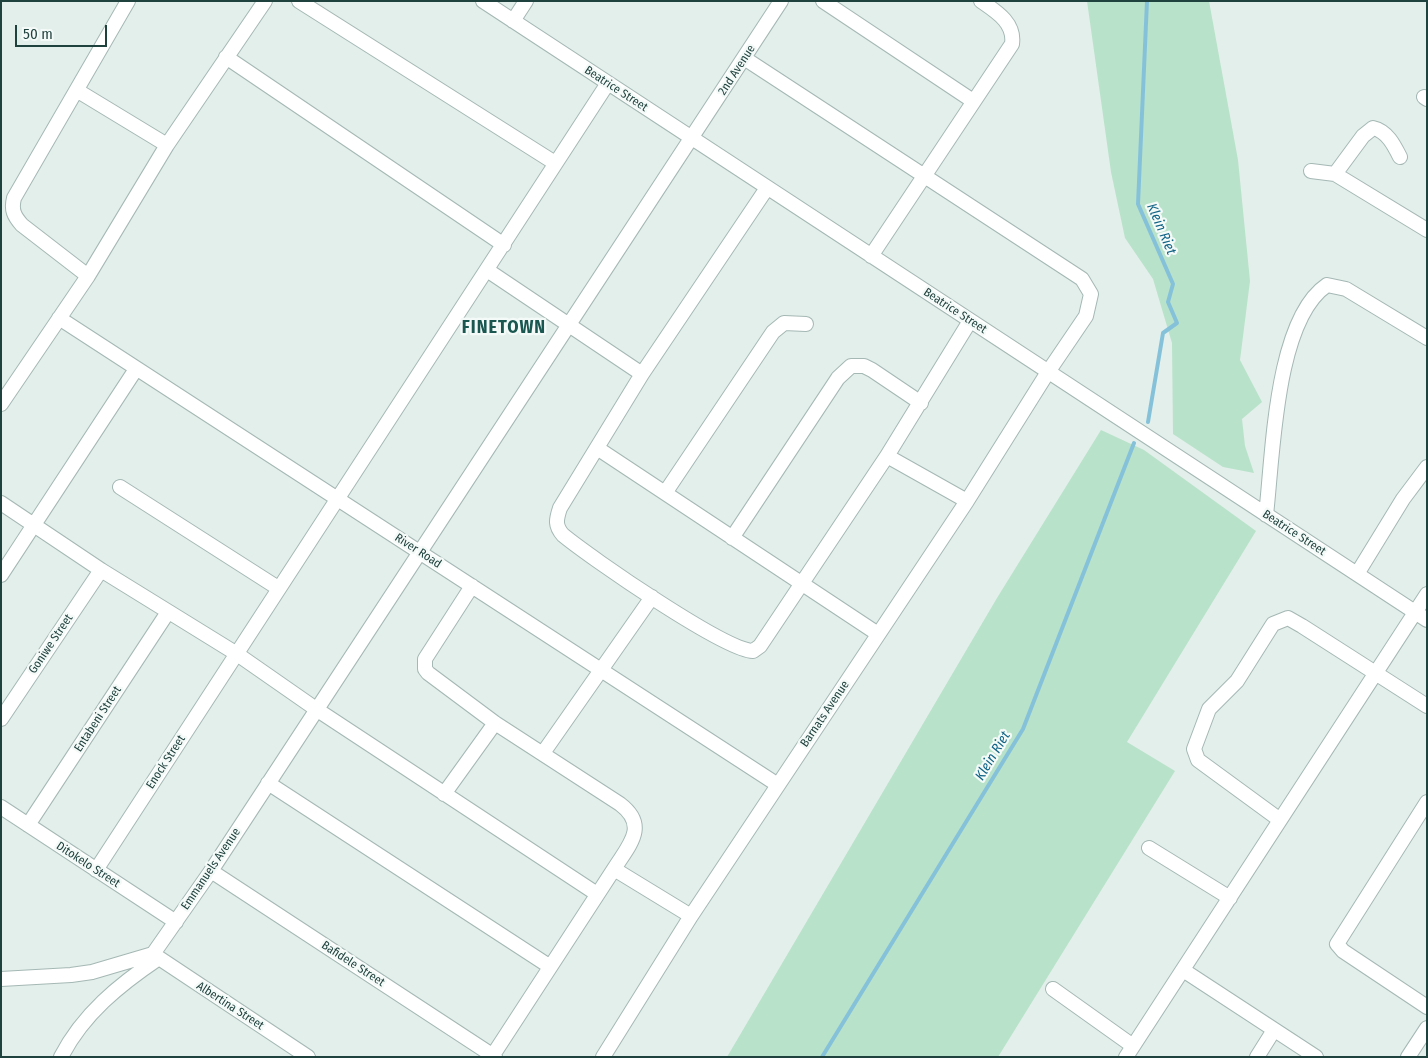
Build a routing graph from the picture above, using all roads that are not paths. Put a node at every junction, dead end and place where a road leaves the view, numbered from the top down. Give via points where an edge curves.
1 (128, 1) edge
2 (265, 1) edge
3 (299, 1) edge
4 (484, 1) edge
5 (526, 1) edge
6 (781, 1) edge
7 (823, 1) edge
8 (981, 1) edge
9 (513, 21) junction
10 (226, 57) junction
11 (744, 58) junction
12 (608, 83) junction
13 (78, 91) junction
14 (973, 101) junction
15 (692, 138) junction
16 (167, 145) junction
17 (1400, 157) dead end
18 (555, 163) junction
19 (1311, 171) dead end
20 (925, 174) junction
21 (1335, 174) junction
22 (767, 188) junction
23 (1427, 230) edge
24 (504, 245) junction
25 (871, 256) junction
26 (487, 270) junction
27 (88, 276) junction
28 (59, 318) junction
29 (970, 321) junction
30 (806, 324) dead end
31 (569, 326) junction
32 (1427, 338) edge
33 (136, 368) junction
34 (1048, 372) junction
35 (642, 374) junction
36 (921, 403) junction
37 (1, 404) edge
38 (597, 448) junction
39 (887, 456) junction
40 (1427, 467) edge
41 (120, 487) dead end
42 (664, 493) junction
43 (338, 499) junction
44 (967, 501) junction
45 (1, 503) edge
46 (1266, 515) junction
47 (34, 526) junction
48 (732, 538) junction
49 (420, 552) junction
50 (101, 570) junction
51 (1357, 574) junction
52 (1, 575) edge
53 (802, 584) junction
54 (472, 586) junction
55 (278, 588) junction
56 (1427, 594) edge
57 (652, 596) junction
58 (168, 612) junction
59 (1421, 616) edge
60 (878, 634) junction
61 (237, 654) junction
62 (600, 670) junction
63 (1375, 675) junction
64 (1427, 706) edge
65 (316, 709) junction
66 (1, 718) edge
67 (495, 723) junction
68 (543, 753) junction
69 (268, 782) junction
70 (778, 785) junction
71 (444, 794) junction
72 (1427, 802) edge
73 (1, 807) edge
74 (1280, 820) junction
75 (28, 825) junction
76 (1149, 848) dead end
77 (614, 869) junction
78 (96, 870) junction
79 (211, 871) junction
80 (597, 894) junction
81 (1230, 898) junction
82 (691, 916) junction
83 (176, 922) junction
84 (156, 956) junction
85 (549, 966) junction
86 (1183, 970) junction
87 (1, 979) edge
88 (1053, 989) dead end
89 (1425, 1003) edge
90 (1427, 1028) edge
91 (1274, 1030) junction
92 (1130, 1051) edge
93 (494, 1056) edge
94 (60, 1057) edge
95 (308, 1057) edge
96 (603, 1057) edge
97 (1258, 1057) edge
98 (1316, 1057) edge
99 (1408, 1057) edge

1 - 13 street
2 - 10 street
3 - 18 street
4 - 9 street, Beatrice Street
5 - 9 street
6 - 11 street, 2nd Avenue
7 - 14 street
8 - 14 street via 1007,21 1013,34 1012,44
9 - 12 street, Beatrice Street
10 - 16 street
10 - 24 street
11 - 15 street, 2nd Avenue
11 - 20 street, Barnats Avenue
12 - 15 street, Beatrice Street
12 - 18 street, Enock Street
13 - 16 street
13 - 27 street via 12,206 22,225
14 - 20 street
15 - 22 street, Beatrice Street
15 - 31 street, 2nd Avenue
16 - 27 street
17 - 21 street via 1388,137 1373,128 1363,136
18 - 24 street, Enock Street
19 - 21 street
20 - 25 street
20 - 34 street, Barnats Avenue via 1087,285 1091,294 1086,316
21 - 23 street
22 - 25 street, Beatrice Street
22 - 35 street
24 - 26 street, Enock Street
25 - 29 street, Beatrice Street
26 - 31 street
26 - 43 street, Enock Street
27 - 28 street
28 - 33 street, River Road
28 - 37 street
29 - 34 street, Beatrice Street
29 - 36 street
30 - 42 street via 784,322 773,332
31 - 35 street
31 - 49 street, 2nd Avenue
32 - 46 street via 1346,289 1328,286 1311,300 1285,356
33 - 43 street, River Road
33 - 47 street
34 - 44 street, Barnats Avenue
34 - 46 street, Beatrice Street
35 - 38 street
36 - 39 street
36 - 48 street via 872,370 851,366 835,382
38 - 42 street
38 - 57 street via 560,508 556,524 569,540
39 - 44 street
39 - 53 street
40 - 51 street via 1403,499
41 - 55 street
42 - 48 street
43 - 49 street, River Road
43 - 55 street, Enock Street
44 - 60 street, Barnats Avenue
45 - 47 street
46 - 51 street, Beatrice Street
47 - 50 street
47 - 52 street
48 - 53 street
49 - 54 street, River Road
49 - 65 street, Emmanuels Avenue
50 - 58 street
50 - 66 street, Goniwe Street
51 - 59 street, Beatrice Street
53 - 57 street via 760,646 753,651 724,640
53 - 60 street
54 - 62 street, River Road
54 - 67 street via 425,659 425,668 434,680
55 - 61 street, Enock Street
56 - 59 street
57 - 62 street
58 - 61 street
58 - 75 street, Entabeni Street
59 - 63 street
60 - 70 street, Barnats Avenue
61 - 65 street
61 - 78 street, Enock Street
62 - 68 street
62 - 70 street, River Road
63 - 64 street
63 - 74 street
63 - 74 street via 1288,618 1273,624 1236,680 1209,709 1194,749 1198,760
65 - 69 street, Emmanuels Avenue
65 - 71 street
67 - 68 street
67 - 71 street
68 - 77 street via 620,804 634,817 636,832
69 - 79 street, Emmanuels Avenue
69 - 85 street
70 - 82 street, Barnats Avenue
71 - 80 street
72 - 89 street via 1337,944 1342,951
73 - 75 street, Ditokelo Street
74 - 81 street
75 - 78 street, Ditokelo Street
76 - 81 street
77 - 80 street
77 - 82 street
78 - 83 street, Ditokelo Street
79 - 83 street, Emmanuels Avenue
79 - 93 street, Bafidele Street
80 - 85 street
81 - 86 street
82 - 96 street, Barnats Avenue
83 - 84 street, Emmanuels Avenue
84 - 87 street via 72,975
84 - 94 street, Emmanuels Avenue via 121,984 84,1021
84 - 95 street, Albertina Street
85 - 93 street
86 - 91 street
86 - 92 street
88 - 92 street
90 - 99 street
91 - 97 street
91 - 98 street

